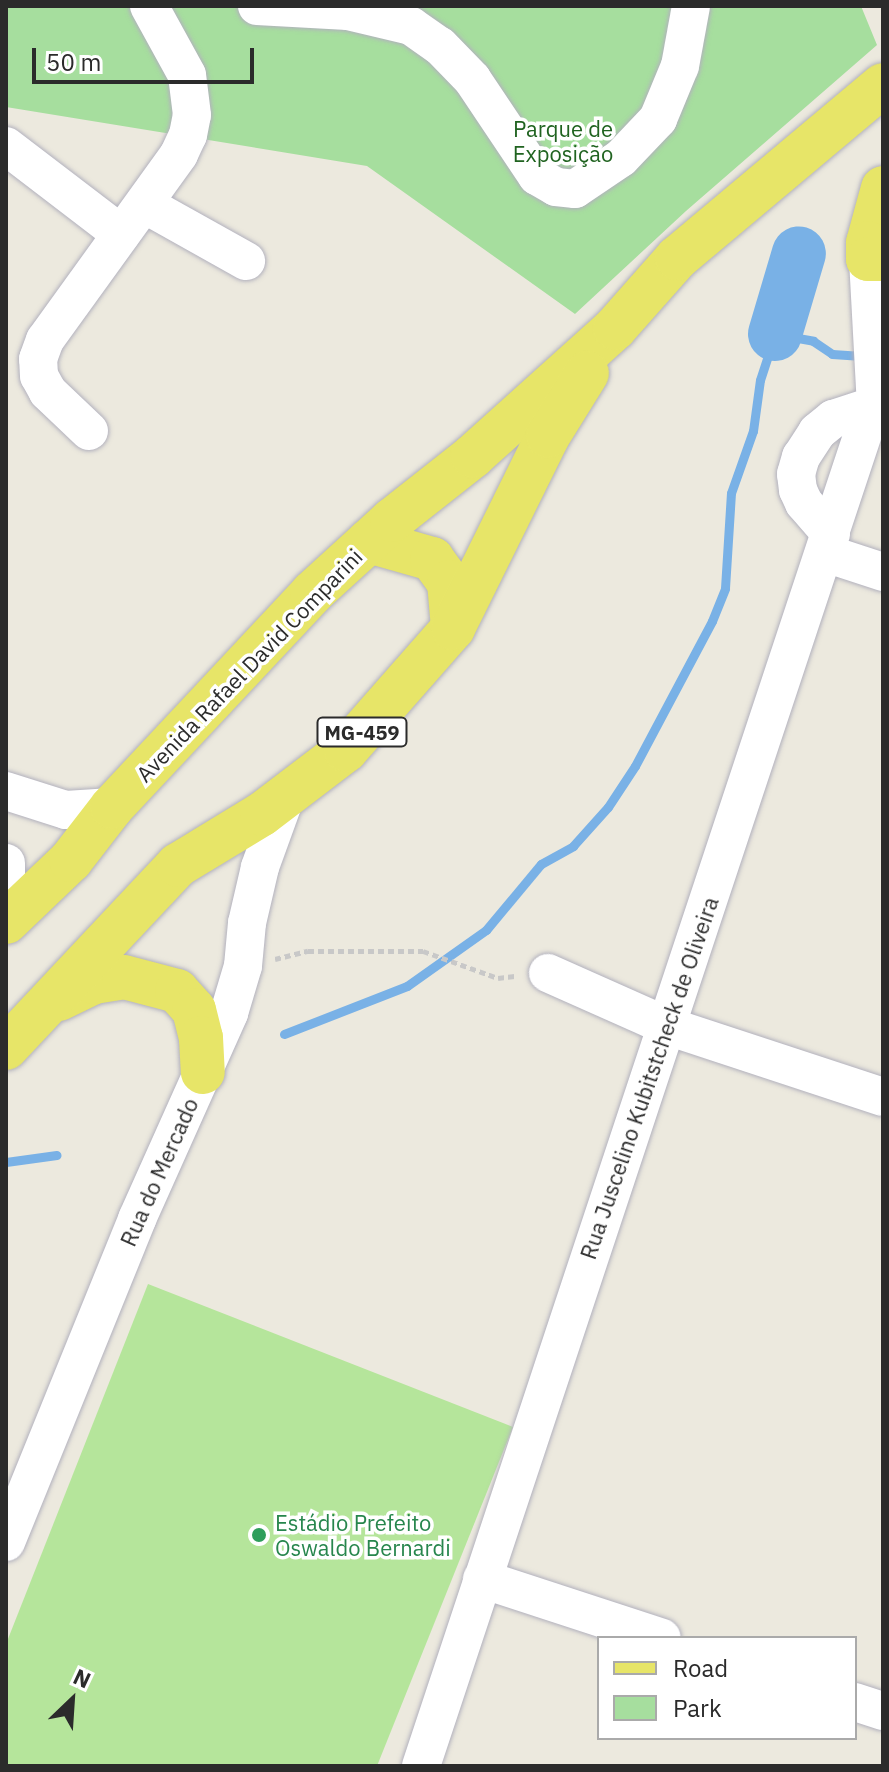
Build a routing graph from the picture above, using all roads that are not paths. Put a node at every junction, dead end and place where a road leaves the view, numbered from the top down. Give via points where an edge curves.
1 (149, 6) edge
2 (257, 6) edge
3 (691, 6) edge
4 (883, 85) edge
5 (8, 153) edge
6 (882, 196) edge
7 (144, 204) junction
8 (121, 234) junction
9 (875, 259) edge
10 (246, 261) dead end
11 (615, 328) junction
12 (875, 405) edge
13 (89, 431) dead end
14 (369, 541) junction
15 (828, 543) junction
16 (883, 572) edge
17 (453, 628) junction
18 (6, 791) edge
19 (286, 795) junction
20 (112, 807) junction
21 (6, 863) edge
22 (6, 881) edge
23 (6, 916) edge
24 (6, 922) edge
25 (548, 973) road end
26 (50, 1003) junction
27 (667, 1026) junction
28 (6, 1048) edge
29 (203, 1072) junction
30 (883, 1097) edge
31 (6, 1542) edge
32 (482, 1579) junction
33 (656, 1636) edge
34 (857, 1703) edge
35 (883, 1711) edge
36 (421, 1766) edge

1 - 7 street via 187,75 192,115 179,154
2 - 3 street via 348,11 411,26 472,79 537,176 556,187 575,189 621,158 658,119 680,66
4 - 11 main road, Avenida Rafael David Comparini / MG-459 via 677,258
5 - 8 street
6 - 9 main road via 870,229
7 - 8 street
7 - 10 street
8 - 13 street via 45,340 38,359 48,392
9 - 12 street, Rua Juscelino Kubitstcheck de Oliveira
11 - 14 main road, Avenida Rafael David Comparini / MG-459
11 - 17 main road, Avenida Rafael David Comparini / MG-459 via 548,436
12 - 15 street, Rua Juscelino Kubitstcheck de Oliveira
12 - 15 street via 833,419 801,457 798,490
14 - 17 main road via 432,559 449,582
14 - 20 main road, Avenida Rafael David Comparini / MG-459 via 312,593
15 - 16 street
15 - 27 street, Rua Juscelino Kubitstcheck de Oliveira
17 - 19 main road, Avenida Rafael David Comparini / MG-459 via 346,750
18 - 20 street via 66,810
19 - 26 main road, Avenida Rafael David Comparini / MG-459 via 178,865
19 - 29 street, Rua do Mercado via 260,867 229,1013
20 - 24 main road, Avenida Rafael David Comparini / MG-459 via 71,860
21 - 22 street
23 - 24 street
25 - 27 street
26 - 28 main road, Avenida Rafael David Comparini / MG-459
26 - 29 main road via 94,982 124,977 177,991 194,1010
27 - 30 street
27 - 32 street, Rua Juscelino Kubitstcheck de Oliveira
29 - 31 street, Rua do Mercado via 137,1219
32 - 33 street
32 - 36 street, Rua Juscelino Kubitstcheck de Oliveira
34 - 35 street

